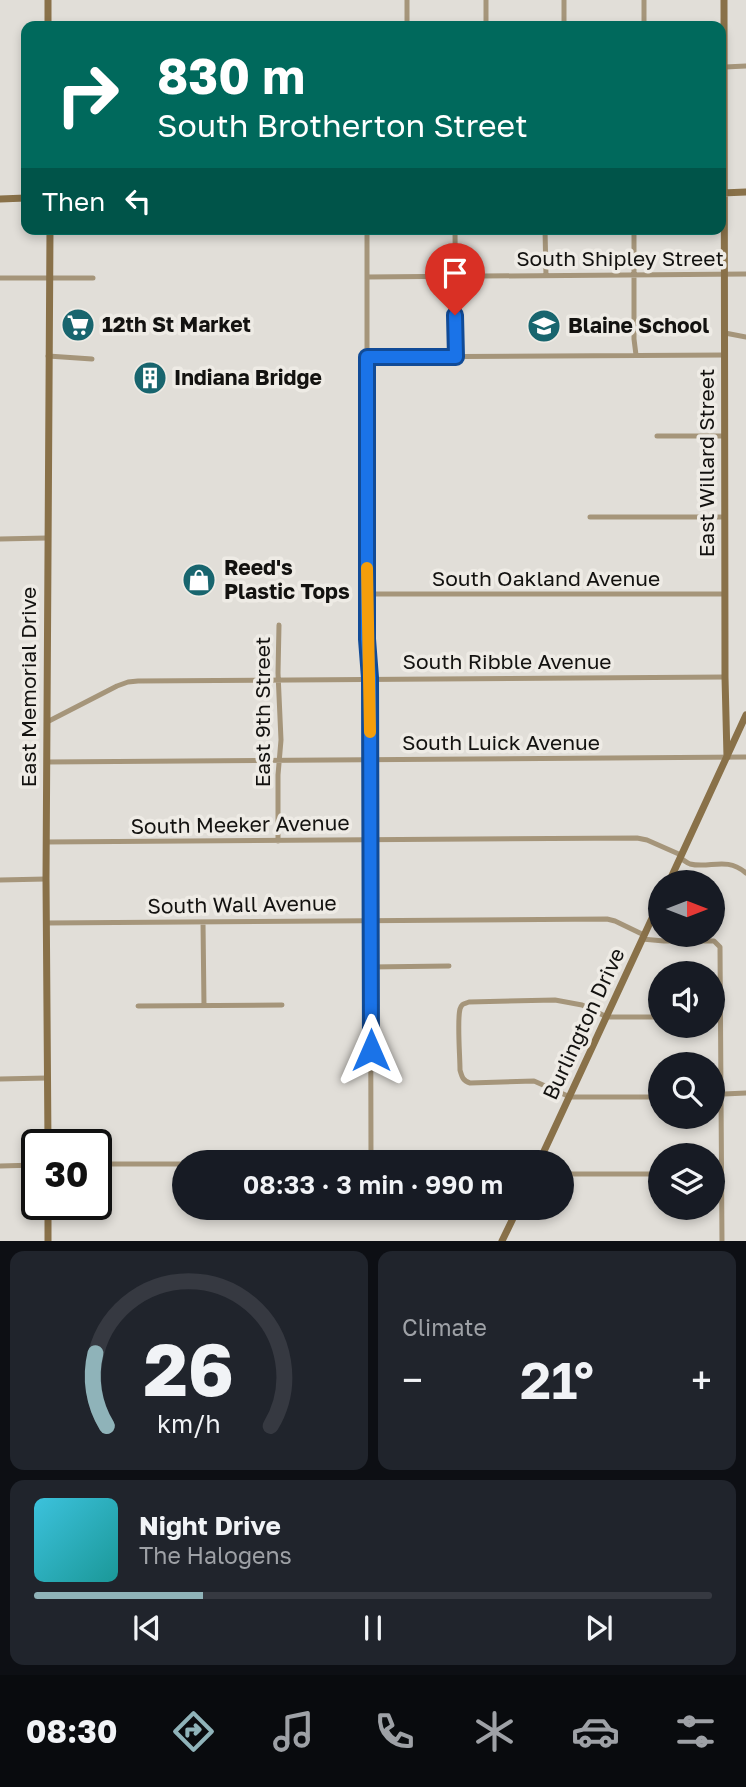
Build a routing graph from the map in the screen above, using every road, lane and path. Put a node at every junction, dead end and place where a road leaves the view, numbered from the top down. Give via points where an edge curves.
1 (48, 0) edge
2 (407, 0) edge
3 (486, 0) edge
4 (565, 0) edge
5 (644, 0) edge
6 (724, 0) edge
7 (48, 21) edge
8 (407, 21) edge
9 (486, 21) edge
10 (564, 21) edge
11 (644, 21) edge
12 (723, 21) edge
13 (746, 66) edge
14 (726, 67) edge
15 (726, 192) edge
16 (746, 192) edge
17 (21, 198) edge
18 (0, 199) edge
19 (50, 235) edge
20 (367, 235) edge
21 (455, 235) edge
22 (545, 235) edge
23 (634, 235) edge
24 (724, 235) edge
25 (724, 274) junction
26 (746, 274) edge
27 (634, 275) junction
28 (455, 276) junction
29 (546, 276) junction
30 (367, 277) junction
31 (0, 278) edge
32 (93, 278) dead end
33 (50, 279) junction
34 (725, 333) junction
35 (746, 337) edge
36 (636, 355) junction
37 (724, 355) junction
38 (48, 356) junction
39 (367, 357) junction
40 (456, 357) junction
41 (92, 359) dead end
42 (657, 436) dead end
43 (725, 436) junction
44 (590, 517) dead end
45 (725, 517) junction
46 (47, 538) junction
47 (0, 539) edge
48 (367, 594) junction
49 (725, 594) junction
50 (279, 625) dead end
51 (725, 677) junction
52 (370, 678) junction
53 (279, 680) junction
54 (746, 715) edge
55 (47, 722) junction
56 (727, 757) junction
57 (746, 757) edge
58 (280, 760) junction
59 (370, 760) junction
60 (47, 762) junction
61 (370, 839) junction
62 (278, 841) junction
63 (46, 842) junction
64 (681, 857) junction
65 (675, 870) edge
66 (746, 873) edge
67 (46, 879) junction
68 (0, 880) edge
69 (370, 920) junction
70 (203, 922) junction
71 (46, 923) junction
72 (648, 926) edge
73 (643, 937) junction
74 (721, 961) edge
75 (449, 966) dead end
76 (370, 967) junction
77 (282, 1005) dead end
78 (138, 1006) dead end
79 (204, 1006) junction
80 (607, 1017) junction
81 (648, 1017) edge
82 (47, 1078) junction
83 (0, 1079) edge
84 (746, 1093) edge
85 (725, 1094) edge
86 (570, 1097) junction
87 (648, 1097) edge
88 (48, 1129) edge
89 (371, 1150) edge
90 (546, 1150) edge
91 (112, 1164) edge
92 (172, 1164) edge
93 (21, 1165) edge
94 (0, 1166) edge
95 (574, 1174) edge
96 (648, 1174) edge
97 (48, 1220) edge
98 (512, 1220) edge
99 (722, 1220) edge
100 (48, 1241) edge
101 (502, 1241) edge
102 (722, 1241) edge

1 - 7 street
2 - 8 street
3 - 9 street
4 - 10 street
5 - 11 street
6 - 12 street, East Willard Street
13 - 14 street
15 - 16 street
17 - 18 street
19 - 33 street, East Memorial Drive
20 - 30 street
21 - 28 street
22 - 29 street
23 - 27 street
24 - 25 street, East Willard Street
25 - 26 street, South Shipley Street
25 - 27 street, South Shipley Street
25 - 34 street, East Willard Street
27 - 29 street, South Shipley Street
27 - 36 street
28 - 29 street, South Shipley Street
28 - 30 street, South Shipley Street
28 - 40 street
30 - 39 street
31 - 33 street
32 - 33 street
33 - 38 street, East Memorial Drive
34 - 35 street
34 - 37 street, East Willard Street
36 - 37 street
36 - 40 street
37 - 43 street, East Willard Street
38 - 41 street
38 - 46 street, East Memorial Drive
39 - 40 street
39 - 48 street
42 - 43 street
43 - 45 street, East Willard Street
44 - 45 street
45 - 49 street, East Willard Street
46 - 47 street
46 - 55 street, East Memorial Drive
48 - 49 street, South Oakland Avenue
48 - 52 street
49 - 51 street, East Willard Street
50 - 53 street, East 9th Street
51 - 52 street, South Ribble Avenue
51 - 56 street, East Willard Street
52 - 53 street, South Ribble Avenue
52 - 59 street
53 - 55 street, South Ribble Avenue via 128,682
53 - 58 street, East 9th Street
54 - 56 street
55 - 60 street, East Memorial Drive
56 - 57 street, South Luick Avenue
56 - 59 street, South Luick Avenue
56 - 64 street
58 - 59 street, South Luick Avenue
58 - 60 street, South Luick Avenue
58 - 62 street, East 9th Street
59 - 61 street
60 - 63 street, East Memorial Drive
61 - 62 street, South Meeker Avenue
61 - 64 street, South Meeker Avenue via 643,838
61 - 69 street
62 - 63 street, South Meeker Avenue
63 - 67 street, East Memorial Drive
64 - 65 street
64 - 66 street, South Meeker Avenue via 691,864 729,864
67 - 68 street
67 - 71 street, East Memorial Drive
69 - 70 street, South Wall Avenue
69 - 73 street, South Wall Avenue via 607,919
69 - 76 street
70 - 71 street, South Wall Avenue
70 - 79 street
71 - 82 street, East Memorial Drive
72 - 73 street, Burlington Drive
73 - 74 street, South Wall Avenue via 710,941 718,944
73 - 80 street, Burlington Drive
75 - 76 street
76 - 89 street
77 - 79 street
78 - 79 street
80 - 81 street
80 - 86 street, Burlington Drive
80 - 86 street via 555,1000 463,1004 460,1070 464,1080 534,1081
82 - 83 street
82 - 88 street, East Memorial Drive
84 - 85 street
86 - 87 street
86 - 90 street, Burlington Drive
91 - 92 street
93 - 94 street
95 - 96 street
97 - 100 street
98 - 101 street
99 - 102 street

